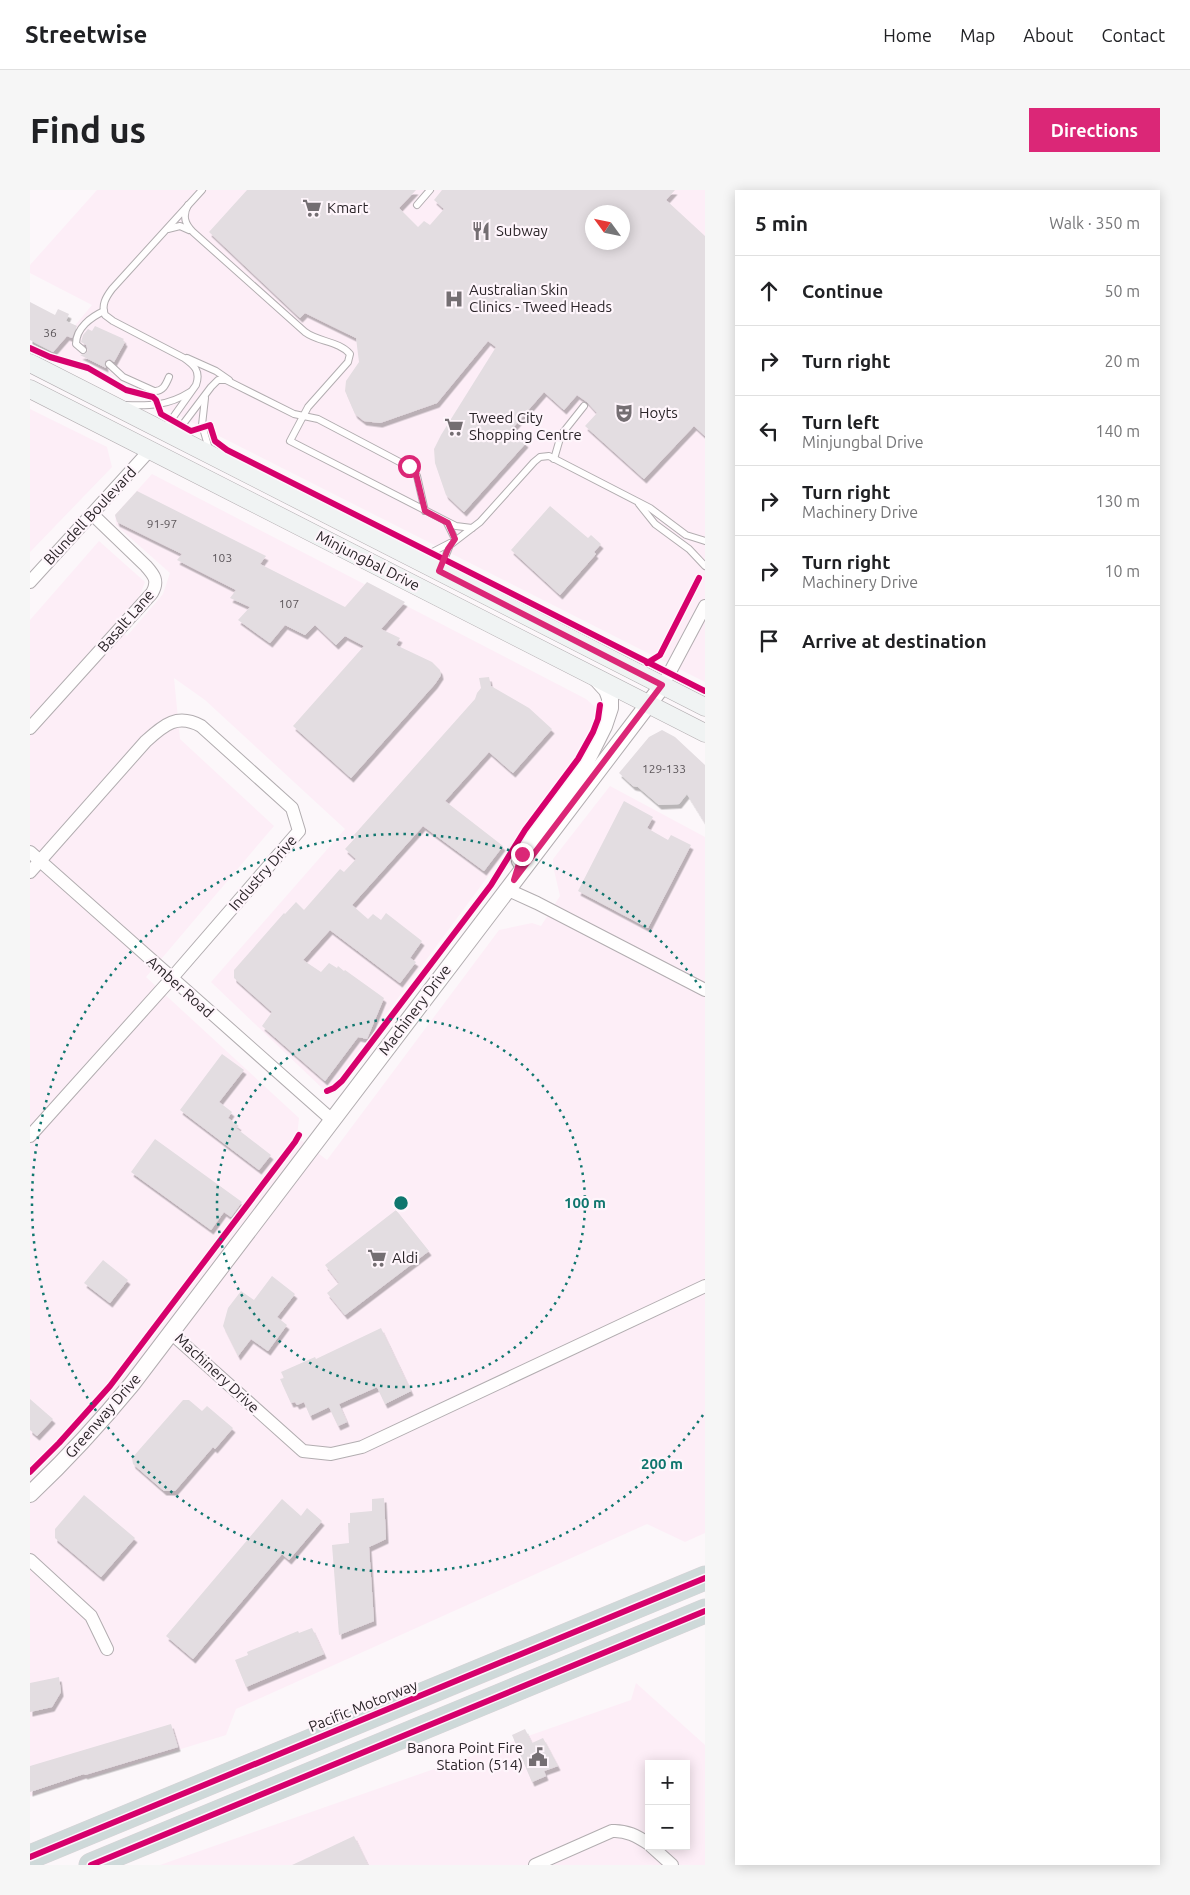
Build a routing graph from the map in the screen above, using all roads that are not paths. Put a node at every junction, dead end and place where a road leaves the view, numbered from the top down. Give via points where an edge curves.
1 (202, 190) edge
2 (430, 190) edge
3 (188, 205) junction
4 (417, 205) dead end
5 (166, 230) junction
6 (193, 232) junction
7 (104, 312) junction
8 (83, 350) dead end
9 (184, 358) junction
10 (30, 362) edge
11 (109, 364) dead end
12 (169, 376) dead end
13 (232, 382) junction
14 (30, 389) edge
15 (192, 391) junction
16 (205, 394) junction
17 (114, 405) junction
18 (584, 406) dead end
19 (303, 416) junction
20 (169, 433) junction
21 (150, 450) junction
22 (211, 456) junction
23 (554, 459) junction
24 (632, 499) junction
25 (425, 511) junction
26 (92, 514) junction
27 (446, 521) junction
28 (472, 528) junction
29 (454, 540) junction
30 (705, 541) edge
31 (418, 560) junction
32 (705, 566) edge
33 (439, 571) junction
34 (30, 582) edge
35 (705, 606) edge
36 (596, 678) junction
37 (662, 685) junction
38 (648, 704) junction
39 (705, 707) edge
40 (30, 728) edge
41 (705, 733) edge
42 (30, 852) edge
43 (40, 860) junction
44 (30, 872) edge
45 (510, 884) junction
46 (171, 979) junction
47 (705, 990) edge
48 (332, 1120) junction
49 (30, 1136) edge
50 (705, 1286) edge
51 (171, 1333) junction
52 (30, 1494) edge
53 (30, 1560) edge
54 (705, 1578) edge
55 (705, 1611) edge
56 (108, 1649) dead end
57 (645, 1842) edge
58 (656, 1850) edge
59 (30, 1857) edge
60 (90, 1865) edge
61 (535, 1865) edge
62 (672, 1865) edge

1 - 3 lane
2 - 4 lane
3 - 5 lane
3 - 6 lane via 184,219
5 - 6 lane via 182,227
5 - 7 lane via 107,295
6 - 19 lane via 305,332 350,354 348,362
7 - 8 lane via 88,320 78,335 76,344
7 - 9 lane via 118,324
9 - 13 lane via 210,368
9 - 15 lane via 198,372
10 - 17 main road, Minjungbal Drive
11 - 12 lane via 123,377 154,392 163,388
13 - 16 lane via 220,379
13 - 19 lane
14 - 21 main road, Minjungbal Drive
15 - 17 lane via 158,405
15 - 20 lane
16 - 20 lane
16 - 22 lane via 202,425
17 - 20 main road, Minjungbal Drive
18 - 23 lane via 560,435
19 - 25 lane via 318,419 411,468 417,476
19 - 25 lane via 290,441
20 - 21 main road
20 - 22 main road, Minjungbal Drive
21 - 26 street, Blundell Boulevard
21 - 36 main road, Minjungbal Drive
22 - 31 main road, Minjungbal Drive
23 - 24 lane
23 - 28 lane via 546,456 536,460
24 - 30 lane via 683,533
24 - 32 lane via 655,524
25 - 27 lane
26 - 34 street, Blundell Boulevard
26 - 40 street, Basalt Lane via 146,566 154,575 156,584 152,593
27 - 28 lane
27 - 29 lane
28 - 29 lane
29 - 31 lane
29 - 33 lane
31 - 33 main road, Minjungbal Drive
33 - 37 main road, Minjungbal Drive
35 - 37 street
36 - 38 main road, Minjungbal Drive
36 - 45 street, Machinery Drive via 610,698 604,726 587,760 530,839
37 - 38 street, Machinery Drive
37 - 39 main road, Minjungbal Drive
38 - 41 main road, Minjungbal Drive
38 - 45 street, Machinery Drive
42 - 43 street, Amber Road
43 - 44 street, Industry Drive
43 - 46 street, Amber Road
43 - 46 street, Industry Drive via 162,726 185,719 201,726 215,738 292,808 299,831
45 - 47 street via 537,903
45 - 48 street, Machinery Drive
46 - 48 street, Amber Road
46 - 49 street, Industry Drive
48 - 51 street, Machinery Drive
50 - 51 street, Machinery Drive via 362,1447 331,1454 303,1450
51 - 52 street, Greenway Drive via 99,1424
53 - 56 street via 91,1616
54 - 59 highway, Pacific Motorway
55 - 60 highway
57 - 61 street via 632,1834 612,1831
58 - 62 street

